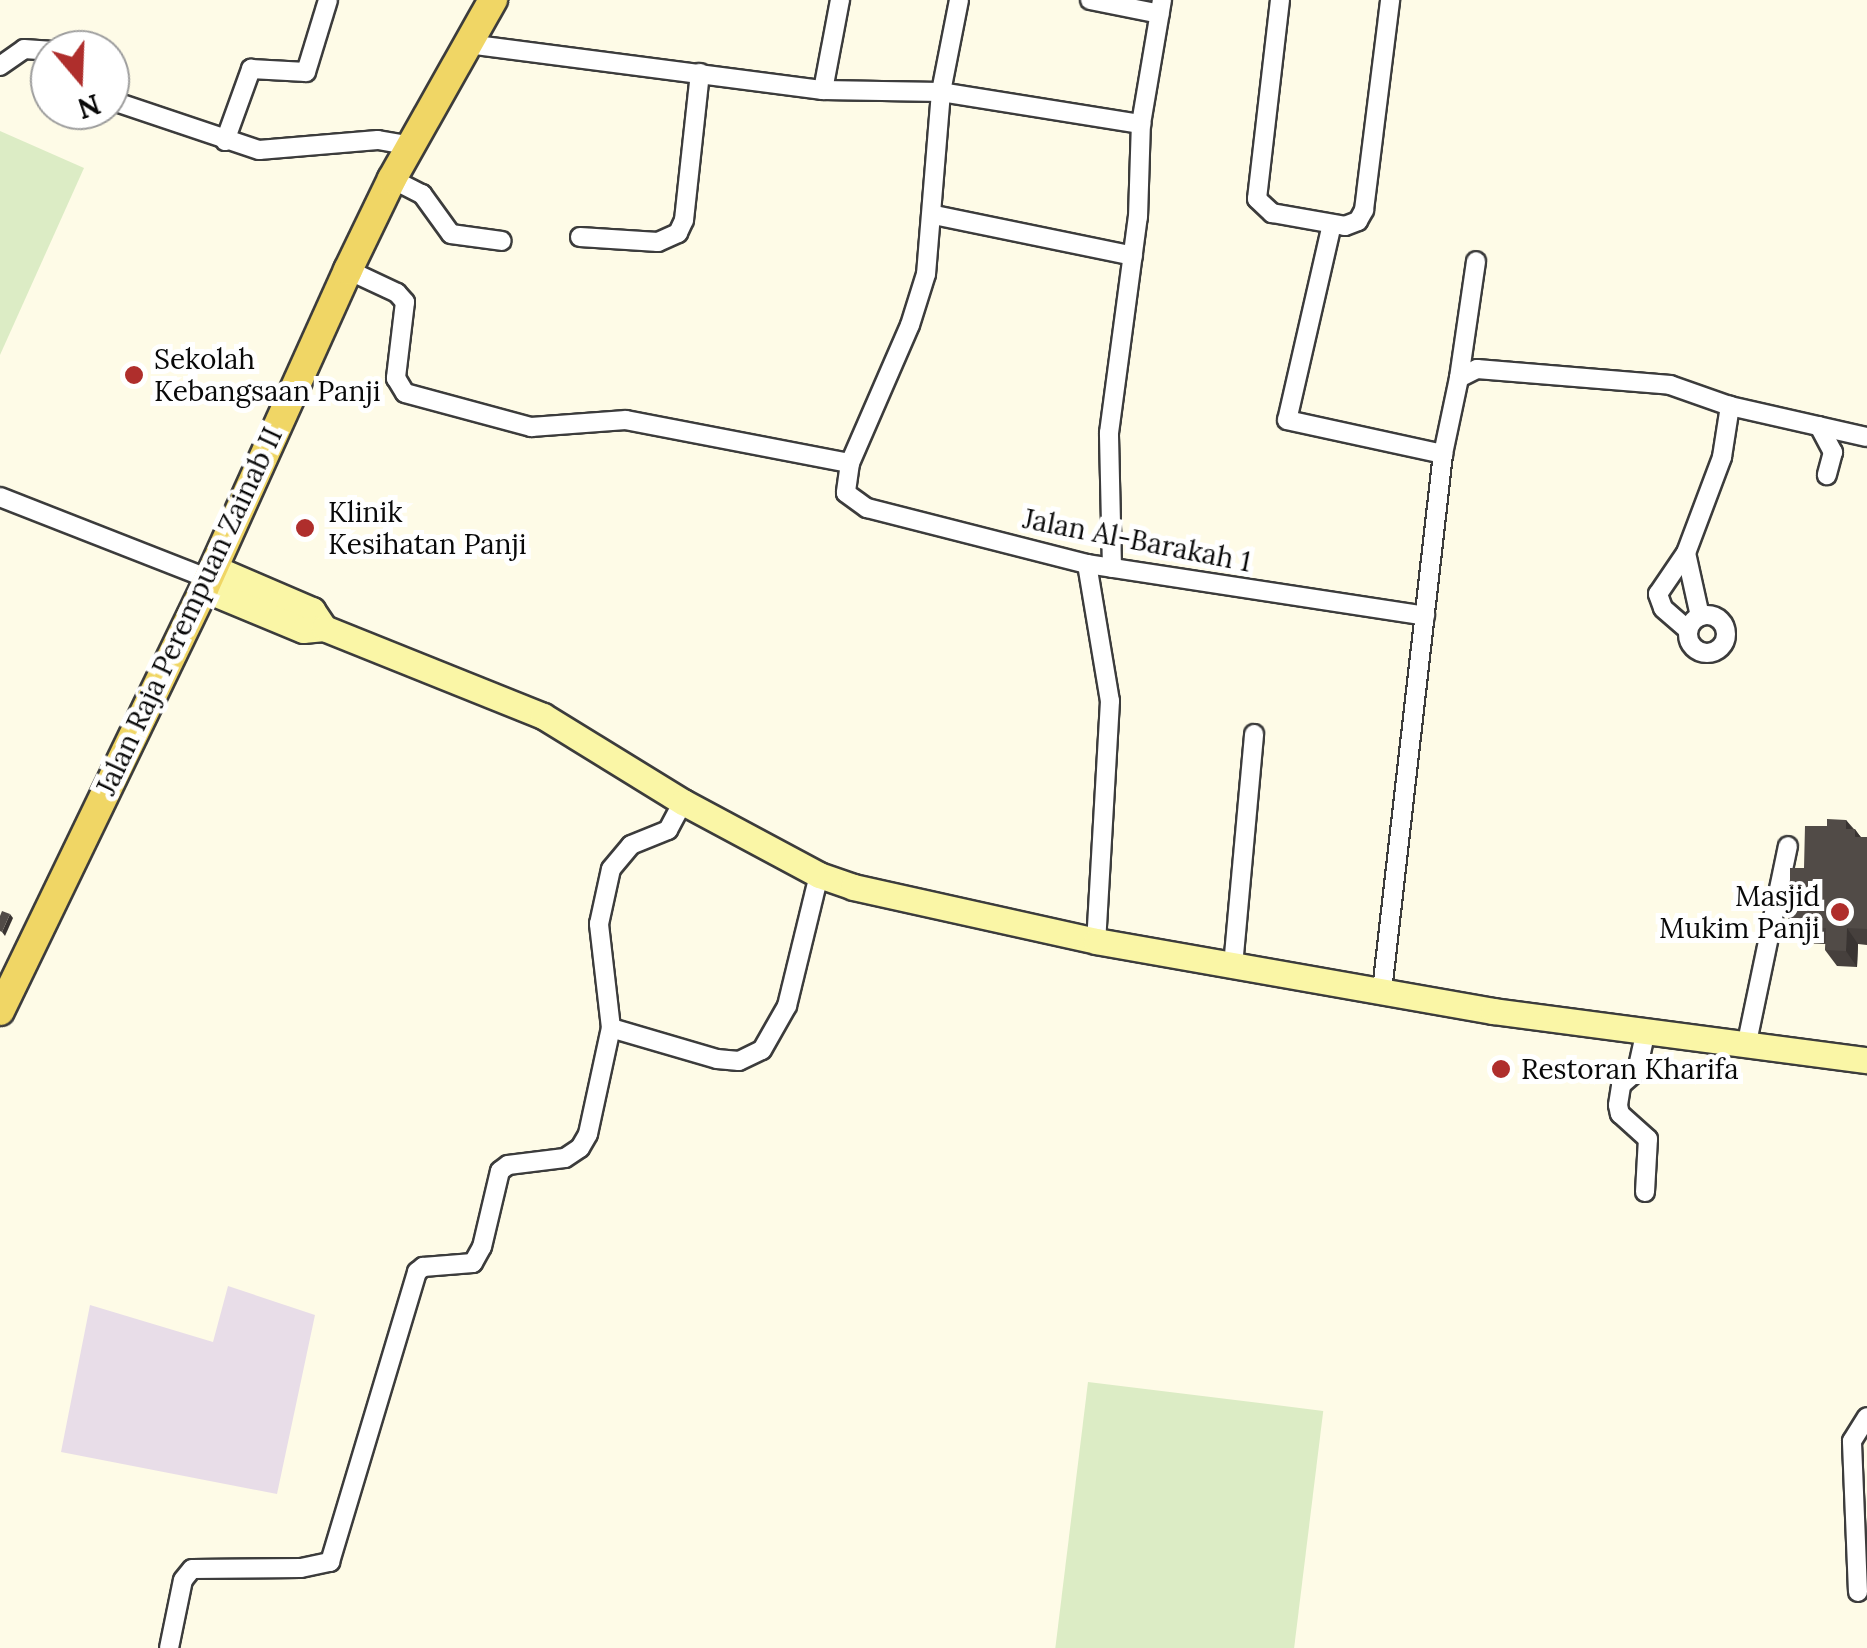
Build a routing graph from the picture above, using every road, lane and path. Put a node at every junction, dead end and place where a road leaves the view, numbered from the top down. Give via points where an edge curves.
1 (328, 0) edge
2 (493, 0) edge
3 (840, 0) edge
4 (958, 0) edge
5 (1090, 0) edge
6 (1280, 0) edge
7 (1390, 0) edge
8 (1161, 7) edge
9 (468, 44) junction
10 (30, 49) edge
11 (0, 66) edge
12 (700, 74) junction
13 (822, 90) junction
14 (941, 92) junction
15 (130, 107) edge
16 (1140, 124) junction
17 (225, 141) junction
18 (411, 146) junction
19 (392, 180) junction
20 (934, 215) junction
21 (1332, 224) junction
22 (580, 237) dead end
23 (502, 241) dead end
24 (1133, 256) junction
25 (1476, 261) dead end
26 (348, 270) junction
27 (1459, 378) junction
28 (1730, 406) junction
29 (1819, 426) junction
30 (1867, 437) edge
31 (1443, 454) junction
32 (850, 463) junction
33 (1827, 475) dead end
34 (0, 498) edge
35 (1686, 553) junction
36 (1087, 564) junction
37 (1112, 568) junction
38 (209, 579) junction
39 (1425, 616) junction
40 (1254, 734) dead end
41 (683, 802) junction
42 (1788, 846) dead end
43 (818, 875) junction
44 (1096, 941) junction
45 (1233, 966) junction
46 (1382, 991) junction
47 (0, 1011) edge
48 (611, 1028) junction
49 (1646, 1030) junction
50 (1747, 1042) junction
51 (1867, 1060) edge
52 (1645, 1192) dead end
53 (1867, 1417) edge
54 (1858, 1592) dead end
55 (168, 1648) edge

1 - 17 street via 306,72 252,69
2 - 9 main road, Jalan Raja Perempuan Zainab II
3 - 13 street
4 - 14 street
5 - 8 street
6 - 21 street via 1257,199 1272,213
7 - 21 street via 1364,210 1352,225
8 - 16 street
9 - 12 street
9 - 18 main road, Jalan Raja Perempuan Zainab II
10 - 11 street via 9,55
12 - 13 street
12 - 22 street via 678,234 658,242
13 - 14 street
14 - 16 street
14 - 20 street
15 - 17 street
16 - 24 street
17 - 18 street via 269,151 378,140
18 - 19 main road, Jalan Raja Perempuan Zainab II
19 - 23 street via 422,194 451,234
19 - 26 main road, Jalan Raja Perempuan Zainab II
20 - 24 street
20 - 32 street via 920,297
21 - 31 street via 1287,420
24 - 37 street via 1108,433
25 - 27 street
26 - 32 street via 404,302 396,378 405,394 530,428 626,420
26 - 38 main road, Jalan Raja Perempuan Zainab II
27 - 28 street via 1477,369 1670,385
27 - 31 street
28 - 29 street
28 - 35 street via 1722,457
29 - 30 street
29 - 33 street via 1834,452
31 - 39 street
32 - 36 street, Jalan Al-Barakah 1 via 846,493 867,508
34 - 38 street
35 - 35 street via 1694,623 1663,608 1658,594
36 - 37 street, Jalan Al-Barakah 1
36 - 44 street via 1110,700
37 - 39 street, Jalan Al-Barakah 1
38 - 41 street via 312,610 324,628 543,716
38 - 47 main road, Jalan Raja Perempuan Zainab II
39 - 46 street
40 - 45 street
41 - 43 street
41 - 48 street via 668,830 631,845 611,870 599,937
42 - 50 street
43 - 44 street
43 - 48 street via 787,1006 772,1038 751,1058 717,1059
44 - 45 street
45 - 46 street
46 - 49 street
48 - 55 street via 580,1148 565,1158 508,1165 496,1176 478,1258 466,1266 417,1272 330,1562 192,1569 183,1580
49 - 50 street
49 - 52 street via 1637,1071 1621,1085 1618,1106 1648,1139
50 - 51 street
53 - 54 street via 1852,1442

